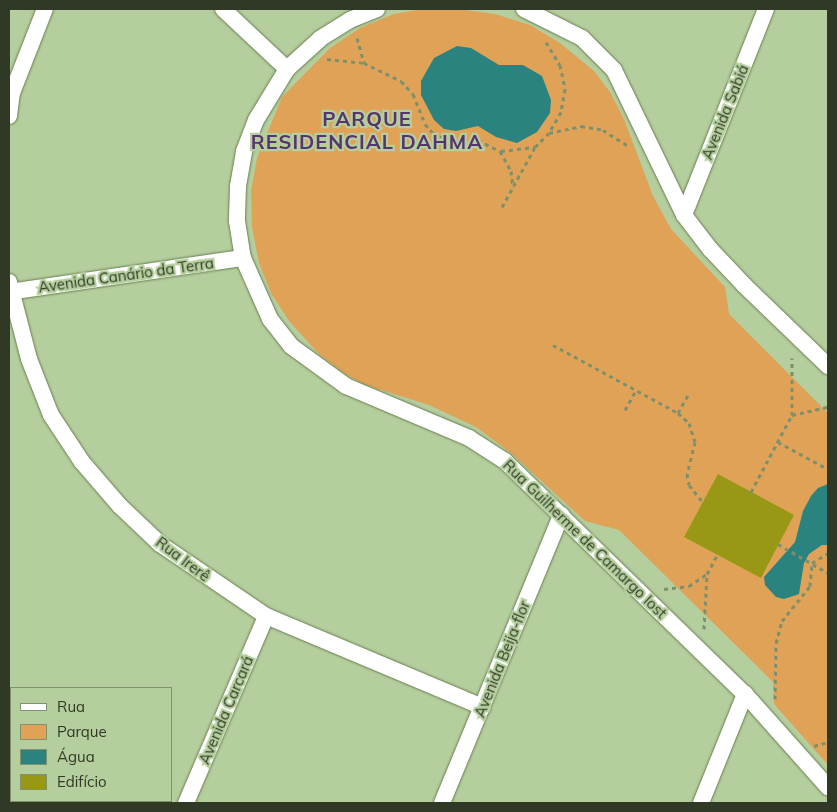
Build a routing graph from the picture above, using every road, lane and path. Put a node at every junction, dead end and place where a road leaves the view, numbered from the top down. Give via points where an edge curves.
1 (45, 9) edge
2 (223, 9) edge
3 (377, 9) edge
4 (524, 9) edge
5 (766, 9) edge
6 (542, 38) dead end
7 (364, 63) dead end
8 (288, 69) junction
9 (9, 116) edge
10 (549, 133) junction
11 (535, 148) junction
12 (500, 151) junction
13 (636, 152) dead end
14 (513, 187) junction
15 (502, 207) dead end
16 (684, 215) junction
17 (242, 258) junction
18 (9, 289) edge
19 (553, 345) dead end
20 (792, 353) dead end
21 (828, 366) edge
22 (636, 390) junction
23 (688, 395) dead end
24 (828, 407) edge
25 (625, 410) dead end
26 (678, 413) junction
27 (792, 415) junction
28 (778, 442) junction
29 (828, 469) edge
30 (751, 492) dead end
31 (703, 502) dead end
32 (561, 515) junction
33 (778, 544) dead end
34 (828, 553) edge
35 (717, 555) dead end
36 (812, 563) junction
37 (828, 573) edge
38 (707, 574) junction
39 (638, 589) junction
40 (266, 616) junction
41 (708, 658) junction
42 (745, 694) junction
43 (483, 707) junction
44 (772, 723) junction
45 (828, 787) edge
46 (186, 803) edge
47 (442, 803) edge
48 (701, 803) edge

1 - 9 street via 12,93
2 - 8 street
3 - 8 street, Rua Guilherme de Camargo Iost via 350,20 320,39
4 - 16 street via 582,38 614,70
5 - 16 street, Avenida Sabiá
6 - 10 path via 560,65 565,89 561,112
7 - 12 path via 408,87 425,124 433,133 453,141 478,140
8 - 17 street, Rua Guilherme de Camargo Iost via 256,120 244,152 238,186 237,221
10 - 11 path
10 - 13 path via 581,126 603,130
11 - 12 path
11 - 14 path
12 - 14 path via 511,172
14 - 15 path
16 - 21 street via 744,285
17 - 18 street, Avenida Canário da Terra
17 - 32 street, Rua Guilherme de Camargo Iost via 270,319 291,346 317,368 346,386 469,438 505,461
18 - 40 street, Rua Irerê via 29,360 51,415 82,462 120,506 160,544
19 - 22 path
20 - 27 path
22 - 25 path
22 - 26 path
23 - 26 path
24 - 27 path
26 - 31 path via 694,432 689,486
27 - 28 path
28 - 29 path
28 - 30 path
32 - 39 street, Rua Guilherme de Camargo Iost
32 - 43 street, Avenida Beija-flor
33 - 36 path
34 - 36 path
35 - 38 path
36 - 37 path
36 - 44 path via 810,586 782,621 776,643
38 - 39 path via 690,586 655,591
38 - 41 path via 703,602
39 - 41 street, Rua Guilherme de Camargo Iost
40 - 43 street, Rua Irerê
40 - 46 street, Avenida Carcará
41 - 42 street, Rua Guilherme de Camargo Iost
42 - 44 street, Rua Guilherme de Camargo Iost
42 - 48 street
43 - 47 street, Avenida Beija-flor
44 - 45 street, Rua Guilherme de Camargo Iost

